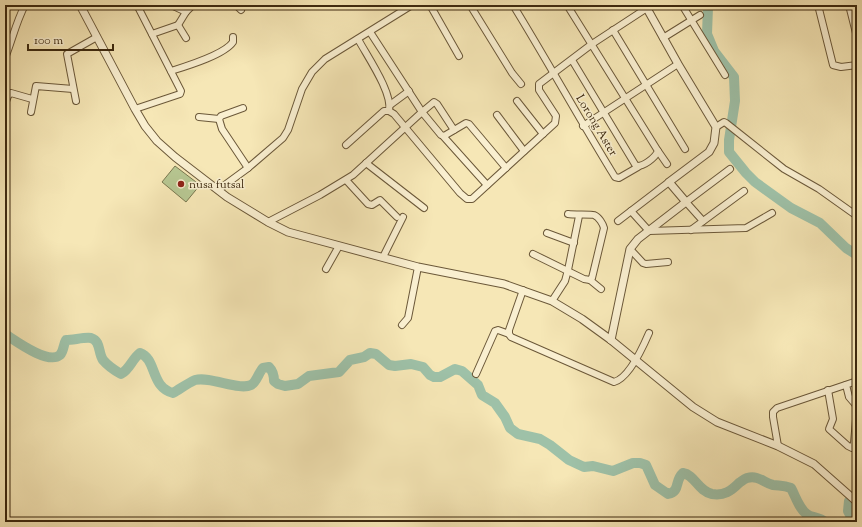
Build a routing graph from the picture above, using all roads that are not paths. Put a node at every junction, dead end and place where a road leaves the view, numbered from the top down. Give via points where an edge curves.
1 (25, 5) edge
2 (80, 5) edge
3 (137, 5) edge
4 (171, 5) edge
5 (193, 5) edge
6 (412, 5) edge
7 (430, 5) edge
8 (470, 5) edge
9 (513, 5) edge
10 (567, 5) edge
11 (682, 5) edge
12 (818, 5) edge
13 (849, 5) edge
14 (646, 7) edge
15 (186, 12) junction
16 (700, 14) dead end
17 (691, 21) junction
18 (178, 25) junction
19 (614, 30) junction
20 (370, 32) junction
21 (152, 34) junction
22 (97, 37) junction
23 (233, 37) dead end
24 (857, 37) edge
25 (186, 38) dead end
26 (664, 38) junction
27 (358, 39) junction
28 (592, 44) junction
29 (459, 56) dead end
30 (5, 58) edge
31 (572, 60) junction
32 (678, 64) junction
33 (857, 65) edge
34 (171, 72) junction
35 (554, 73) junction
36 (725, 75) dead end
37 (521, 84) dead end
38 (646, 85) junction
39 (73, 89) junction
40 (409, 91) junction
41 (626, 99) junction
42 (32, 100) junction
43 (76, 101) dead end
44 (517, 101) dead end
45 (5, 104) edge
46 (243, 108) dead end
47 (390, 108) junction
48 (135, 109) junction
49 (31, 112) dead end
50 (422, 112) junction
51 (605, 113) junction
52 (497, 115) dead end
53 (199, 117) dead end
54 (219, 120) junction
55 (583, 126) junction
56 (716, 126) junction
57 (405, 127) junction
58 (454, 130) junction
59 (543, 134) junction
60 (443, 136) junction
61 (346, 144) dead end
62 (685, 149) dead end
63 (524, 151) junction
64 (658, 151) junction
65 (366, 163) junction
66 (666, 164) dead end
67 (638, 167) junction
68 (248, 168) junction
69 (506, 168) junction
70 (730, 169) dead end
71 (346, 180) junction
72 (669, 182) junction
73 (487, 185) junction
74 (218, 190) junction
75 (744, 191) dead end
76 (686, 202) junction
77 (424, 208) dead end
78 (631, 211) junction
79 (772, 213) dead end
80 (568, 214) dead end
81 (579, 216) junction
82 (857, 216) edge
83 (618, 221) dead end
84 (703, 221) junction
85 (268, 222) junction
86 (691, 230) junction
87 (649, 231) junction
88 (547, 233) dead end
89 (574, 243) junction
90 (339, 246) junction
91 (630, 250) junction
92 (533, 254) dead end
93 (383, 257) junction
94 (668, 262) dead end
95 (418, 267) junction
96 (326, 269) dead end
97 (568, 270) junction
98 (590, 280) junction
99 (601, 289) dead end
100 (523, 290) junction
101 (552, 301) junction
102 (402, 325) dead end
103 (509, 334) junction
104 (649, 334) dead end
105 (611, 340) junction
106 (636, 360) junction
107 (476, 374) dead end
108 (857, 381) edge
109 (846, 385) junction
110 (828, 390) junction
111 (778, 446) junction
112 (857, 502) edge

1 - 30 street
2 - 22 street
3 - 21 street
4 - 15 street
5 - 15 street
6 - 20 street
7 - 29 street
8 - 37 street
9 - 35 street, Lorong Aster
10 - 28 street
11 - 17 street
12 - 33 street via 833,65
13 - 24 street
14 - 19 street
14 - 26 street
15 - 18 street
16 - 17 street
17 - 26 street
17 - 36 street
18 - 21 street
18 - 25 street
19 - 28 street
19 - 38 street
20 - 27 street
20 - 40 street
21 - 34 street
22 - 39 street via 67,54
22 - 48 street
23 - 34 street via 229,47
26 - 32 street
27 - 47 street via 387,92
27 - 68 street via 325,59 312,72 302,89 284,138
28 - 31 street
28 - 41 street
31 - 35 street
31 - 51 street
32 - 38 street
32 - 56 street
34 - 48 street via 181,93
35 - 55 street, Lorong Aster
35 - 59 street via 539,84 539,90 556,116 555,123
38 - 41 street
38 - 62 street
39 - 42 street via 36,86
39 - 43 street
40 - 47 street
40 - 50 street
41 - 51 street
41 - 64 street
42 - 45 street via 11,93
42 - 49 street
44 - 59 street
46 - 54 street via 221,116
47 - 57 street
47 - 61 street
48 - 74 street via 157,141
50 - 57 street
50 - 58 street via 435,102
50 - 60 street
51 - 55 street
51 - 67 street
52 - 63 street
53 - 54 street
54 - 68 street via 222,129
55 - 67 street, Lorong Aster via 615,177 626,175
56 - 72 street via 714,143 709,152
56 - 82 street via 724,122 784,169 819,189
57 - 65 street
57 - 73 street via 467,199 472,199
58 - 60 street
58 - 69 street via 466,123 469,124
59 - 63 street
60 - 73 street
63 - 69 street
64 - 66 street
64 - 67 street
65 - 71 street
65 - 77 street
68 - 74 street
69 - 73 street
70 - 76 street
71 - 85 street
71 - 93 street via 368,204 372,205 380,200 400,217
72 - 76 street
72 - 78 street
74 - 85 street
75 - 84 street
76 - 84 street
76 - 87 street
78 - 83 street
78 - 87 street
79 - 86 street via 746,228
80 - 81 street
81 - 89 street
81 - 98 street via 594,215 604,228
84 - 86 street
85 - 90 street via 288,232
86 - 87 street
87 - 91 street via 633,244
88 - 89 street
89 - 97 street
90 - 93 street
90 - 96 street
91 - 94 street via 646,264
91 - 105 street
92 - 97 street
93 - 95 street
95 - 100 street
95 - 102 street via 408,318
97 - 98 street
97 - 101 street via 565,281
98 - 99 street
100 - 101 street
100 - 103 street
101 - 105 street
103 - 106 street via 514,339 614,382
103 - 107 street via 495,331
104 - 106 street
105 - 106 street
106 - 111 street via 707,417
108 - 109 street
109 - 110 street
109 - 110 street via 849,397 857,408 852,448 829,429 833,419
110 - 111 street via 774,410
111 - 112 street via 814,464

